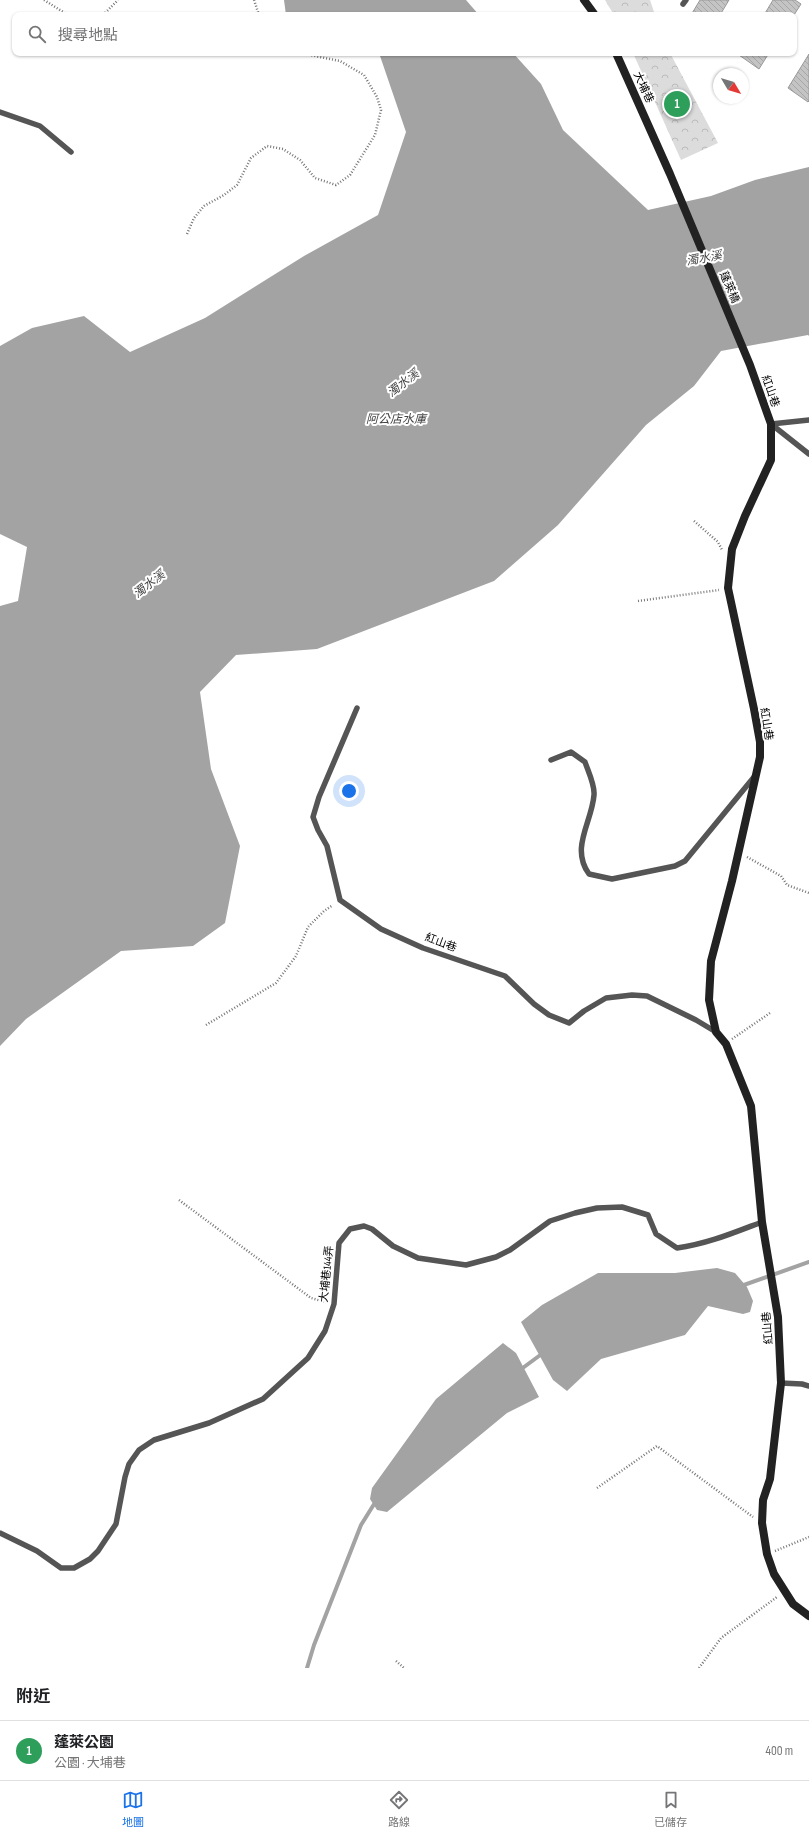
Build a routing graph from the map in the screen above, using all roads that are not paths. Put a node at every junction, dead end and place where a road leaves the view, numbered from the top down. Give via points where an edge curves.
1 (584, 0) edge
2 (593, 12) edge
3 (617, 56) edge
4 (0, 112) edge
5 (71, 152) dead end
6 (670, 174) joint
7 (750, 365) joint
8 (809, 420) edge
9 (771, 424) junction
10 (809, 454) edge
11 (357, 708) dead end
12 (551, 760) dead end
13 (755, 777) junction
14 (716, 1032) junction
15 (762, 1222) junction
16 (781, 1383) junction
17 (809, 1386) edge
18 (0, 1533) edge
19 (809, 1616) edge

1 - 2 street
3 - 6 street, 大埔巷
4 - 5 lane via 40,126
6 - 7 street, 蓬萊橋
7 - 9 street, 紅山巷
8 - 9 lane
9 - 10 lane, 紅山巷
9 - 13 street, 紅山巷 via 771,460 732,548 728,588 760,742 760,757
11 - 14 lane, 紅山巷 via 313,817 327,846 340,900 381,929 423,948 505,976 534,1004 549,1015 569,1023 606,998 647,996
12 - 13 lane via 571,752 586,762 595,794 581,844 584,868 589,874 612,879 675,866 685,861
13 - 14 street, 紅山巷 via 711,961 709,1000
14 - 15 street, 紅山巷 via 726,1044 751,1106
15 - 16 street, 紅山巷 via 778,1317
15 - 18 lane, 大埔巷144弄 via 718,1240 677,1248 656,1234 648,1215 622,1206 597,1208 550,1221 510,1250 496,1257 466,1265 418,1258 393,1246 372,1229 356,1226 350,1229 339,1243 334,1304 325,1331 308,1358 263,1399 209,1423 154,1440 139,1450 129,1464 116,1524 90,1559 74,1568 61,1568 37,1551
16 - 17 lane
16 - 19 street, 紅山巷 via 770,1479 763,1500 762,1523 767,1554 774,1574 793,1604

